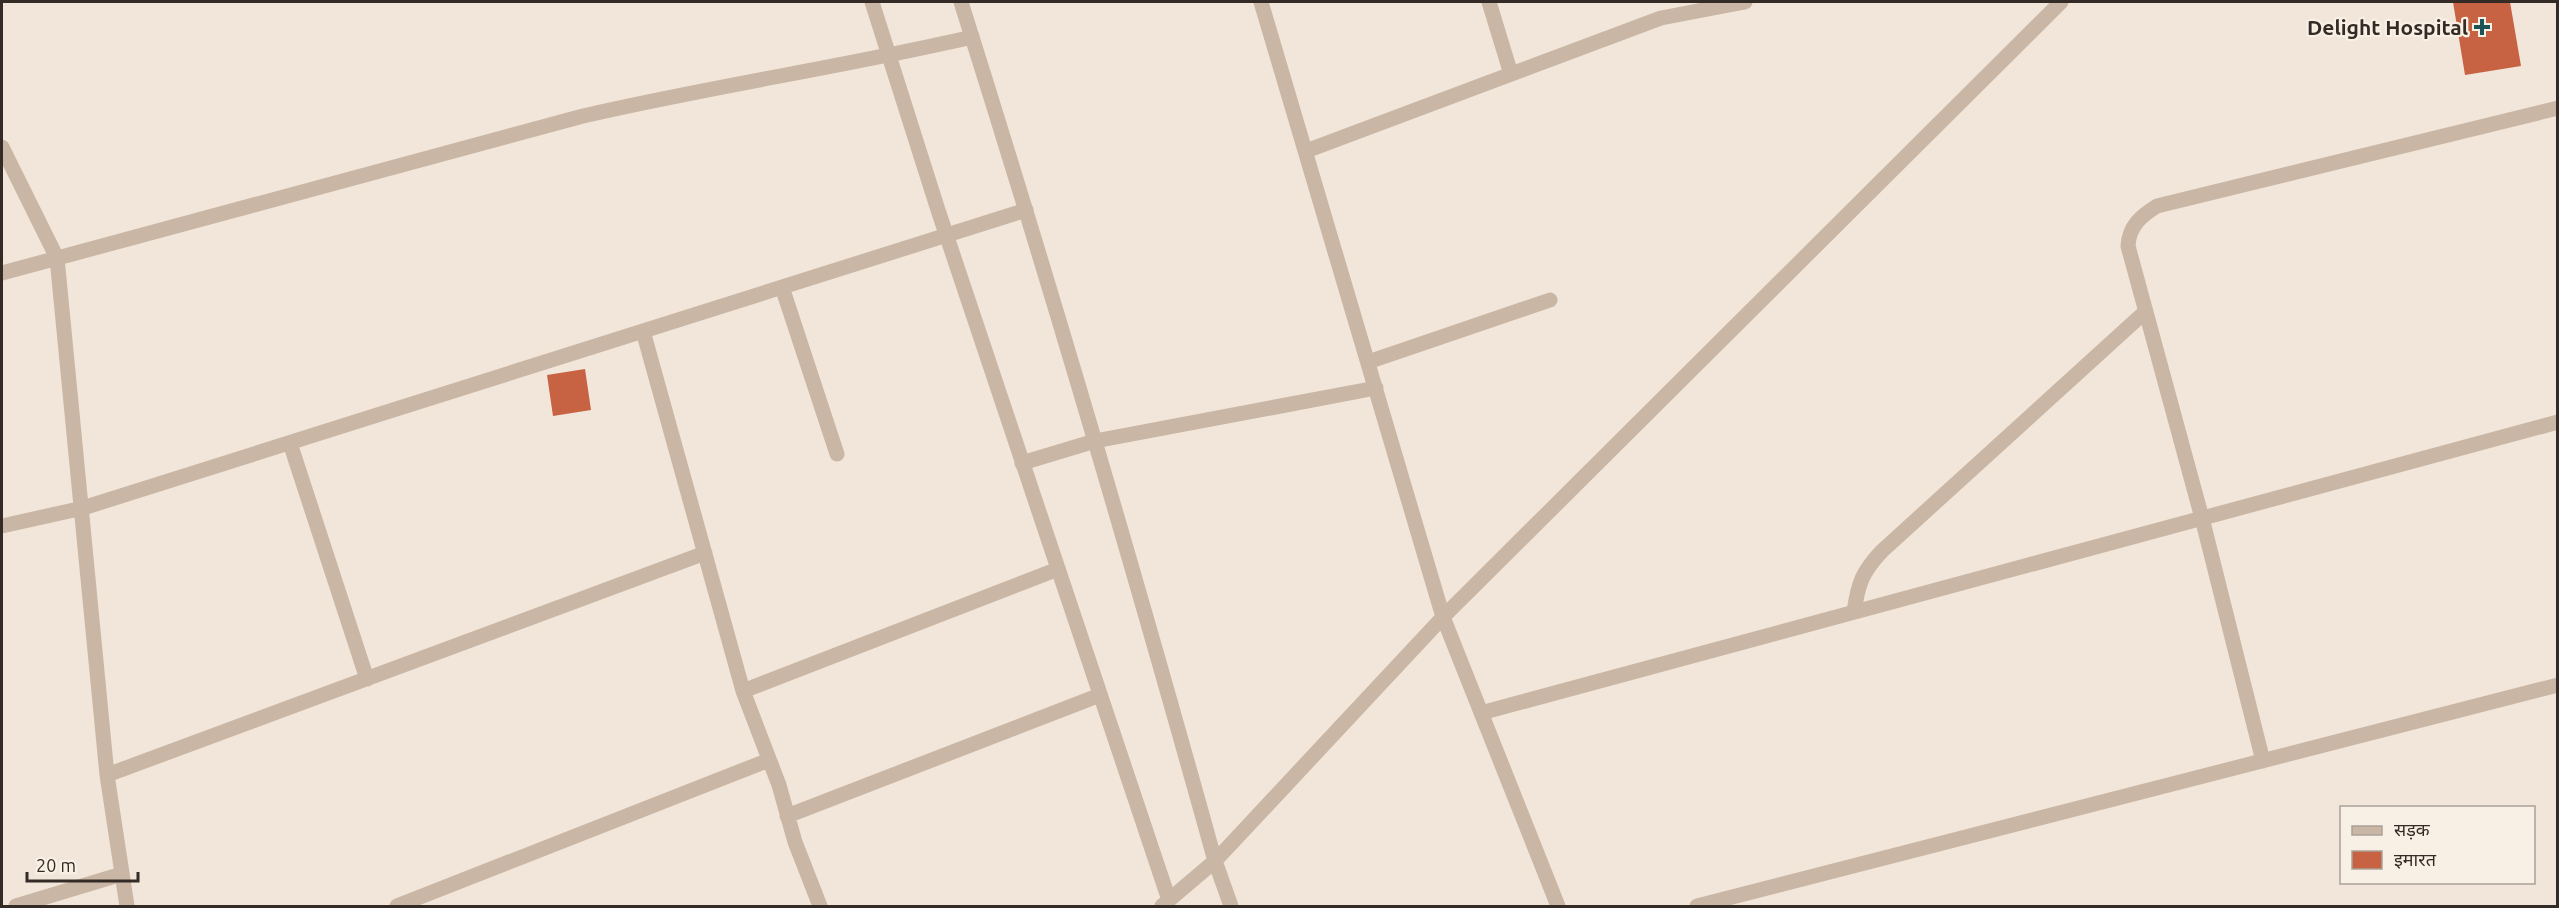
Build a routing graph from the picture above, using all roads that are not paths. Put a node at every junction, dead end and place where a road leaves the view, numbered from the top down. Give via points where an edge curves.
1 (872, 2) edge
2 (961, 2) edge
3 (1261, 2) edge
4 (1489, 2) edge
5 (1745, 2) edge
6 (2061, 2) edge
7 (972, 37) junction
8 (889, 57) junction
9 (1511, 74) junction
10 (2558, 108) edge
11 (2, 147) edge
12 (1306, 151) junction
13 (1026, 210) junction
14 (946, 235) junction
15 (57, 258) junction
16 (2, 273) edge
17 (782, 286) junction
18 (1550, 300) dead end
19 (2146, 311) junction
20 (643, 331) junction
21 (1368, 362) junction
22 (1376, 388) junction
23 (2558, 422) edge
24 (1095, 441) junction
25 (290, 443) junction
26 (837, 454) dead end
27 (1022, 463) junction
28 (83, 508) junction
29 (2202, 518) junction
30 (2, 526) edge
31 (705, 554) junction
32 (1058, 569) junction
33 (1854, 612) junction
34 (1443, 617) junction
35 (368, 679) junction
36 (2558, 684) edge
37 (743, 691) junction
38 (1100, 695) junction
39 (1481, 713) junction
40 (769, 760) junction
41 (2264, 760) junction
42 (107, 775) junction
43 (787, 816) junction
44 (1215, 861) junction
45 (122, 874) junction
46 (1170, 904) edge
47 (16, 906) edge
48 (127, 906) edge
49 (397, 906) edge
50 (820, 906) edge
51 (1231, 906) edge
52 (1558, 906) edge
53 (1697, 906) edge

1 - 8 street
2 - 7 street
3 - 12 street
4 - 9 street
5 - 9 street via 1661,18
6 - 34 street
7 - 8 street
7 - 13 street
8 - 14 street
8 - 15 street via 583,116
9 - 12 street
10 - 19 street via 2157,206 2140,218 2129,234 2128,246
11 - 15 street
12 - 21 street
13 - 14 street
13 - 24 street
14 - 17 street
14 - 27 street
15 - 16 street
15 - 28 street
17 - 20 street
17 - 26 street
18 - 21 street
19 - 29 street
19 - 33 street via 1876,558 1858,584
20 - 25 street
20 - 31 street
21 - 22 street
22 - 24 street
22 - 34 street
23 - 29 street
24 - 27 street
24 - 44 street
25 - 28 street
25 - 35 street
27 - 32 street
28 - 30 street
28 - 42 street
29 - 33 street
29 - 41 street
31 - 35 street
31 - 37 street
32 - 37 street
32 - 38 street
33 - 39 street
34 - 39 street
34 - 44 street
35 - 42 street
36 - 41 street
37 - 40 street
38 - 43 street
38 - 46 street
39 - 52 street
40 - 43 street
40 - 49 street
41 - 53 street
42 - 45 street
43 - 50 street
44 - 46 street
44 - 51 street
45 - 47 street
45 - 48 street

